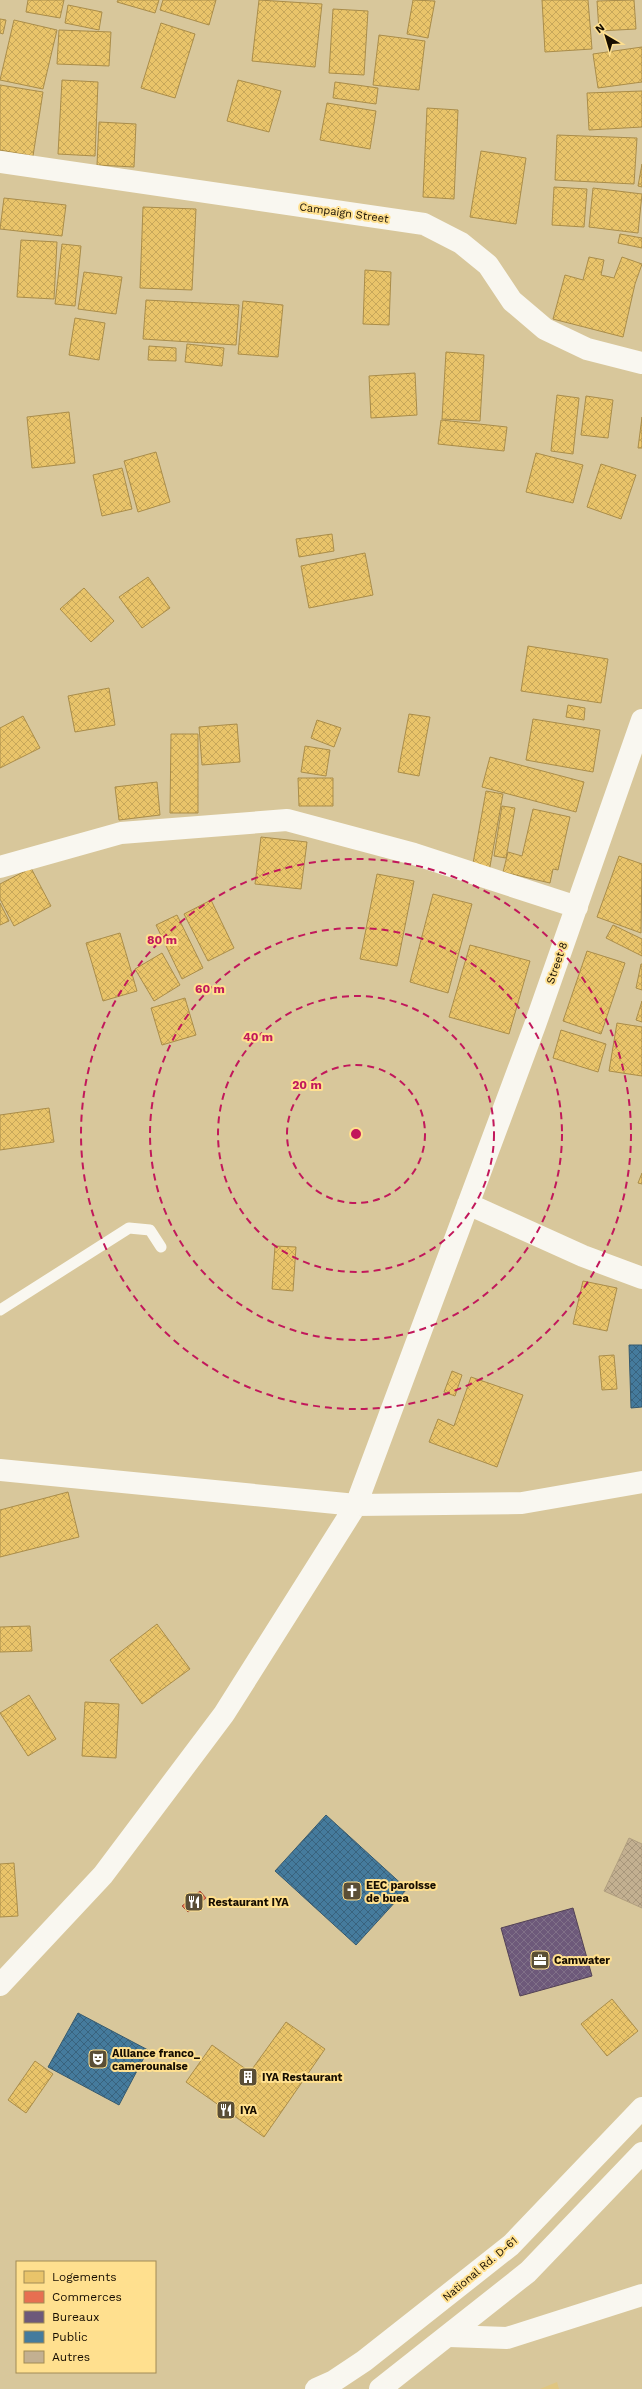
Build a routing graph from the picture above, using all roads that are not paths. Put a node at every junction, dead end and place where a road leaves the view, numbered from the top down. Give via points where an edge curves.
1 (0, 162) edge
2 (642, 363) edge
3 (642, 720) edge
4 (0, 867) edge
5 (577, 907) junction
6 (468, 1204) junction
7 (161, 1248) dead end
8 (642, 1278) edge
9 (0, 1310) edge
10 (0, 1470) edge
11 (642, 1482) edge
12 (356, 1505) junction
13 (0, 1986) edge
14 (642, 2108) edge
15 (642, 2153) edge
16 (642, 2295) edge
17 (449, 2336) junction
18 (329, 2386) edge
19 (380, 2389) edge

1 - 2 main road, Campaign Street via 424,224 461,243 488,265 512,301 545,329 587,350
3 - 5 main road, Street 8
4 - 5 main road via 121,833 287,820 414,854
5 - 6 main road, Street 8
6 - 8 main road via 583,1256
6 - 12 main road, Street 8
7 - 9 lane via 150,1230 129,1228
10 - 12 main road
11 - 12 main road via 522,1503
12 - 13 main road, Street 8 via 224,1714 103,1875
14 - 18 main road, National Rd. D-61 via 511,2245
15 - 17 main road via 528,2272
16 - 17 main road via 508,2338
17 - 19 main road

